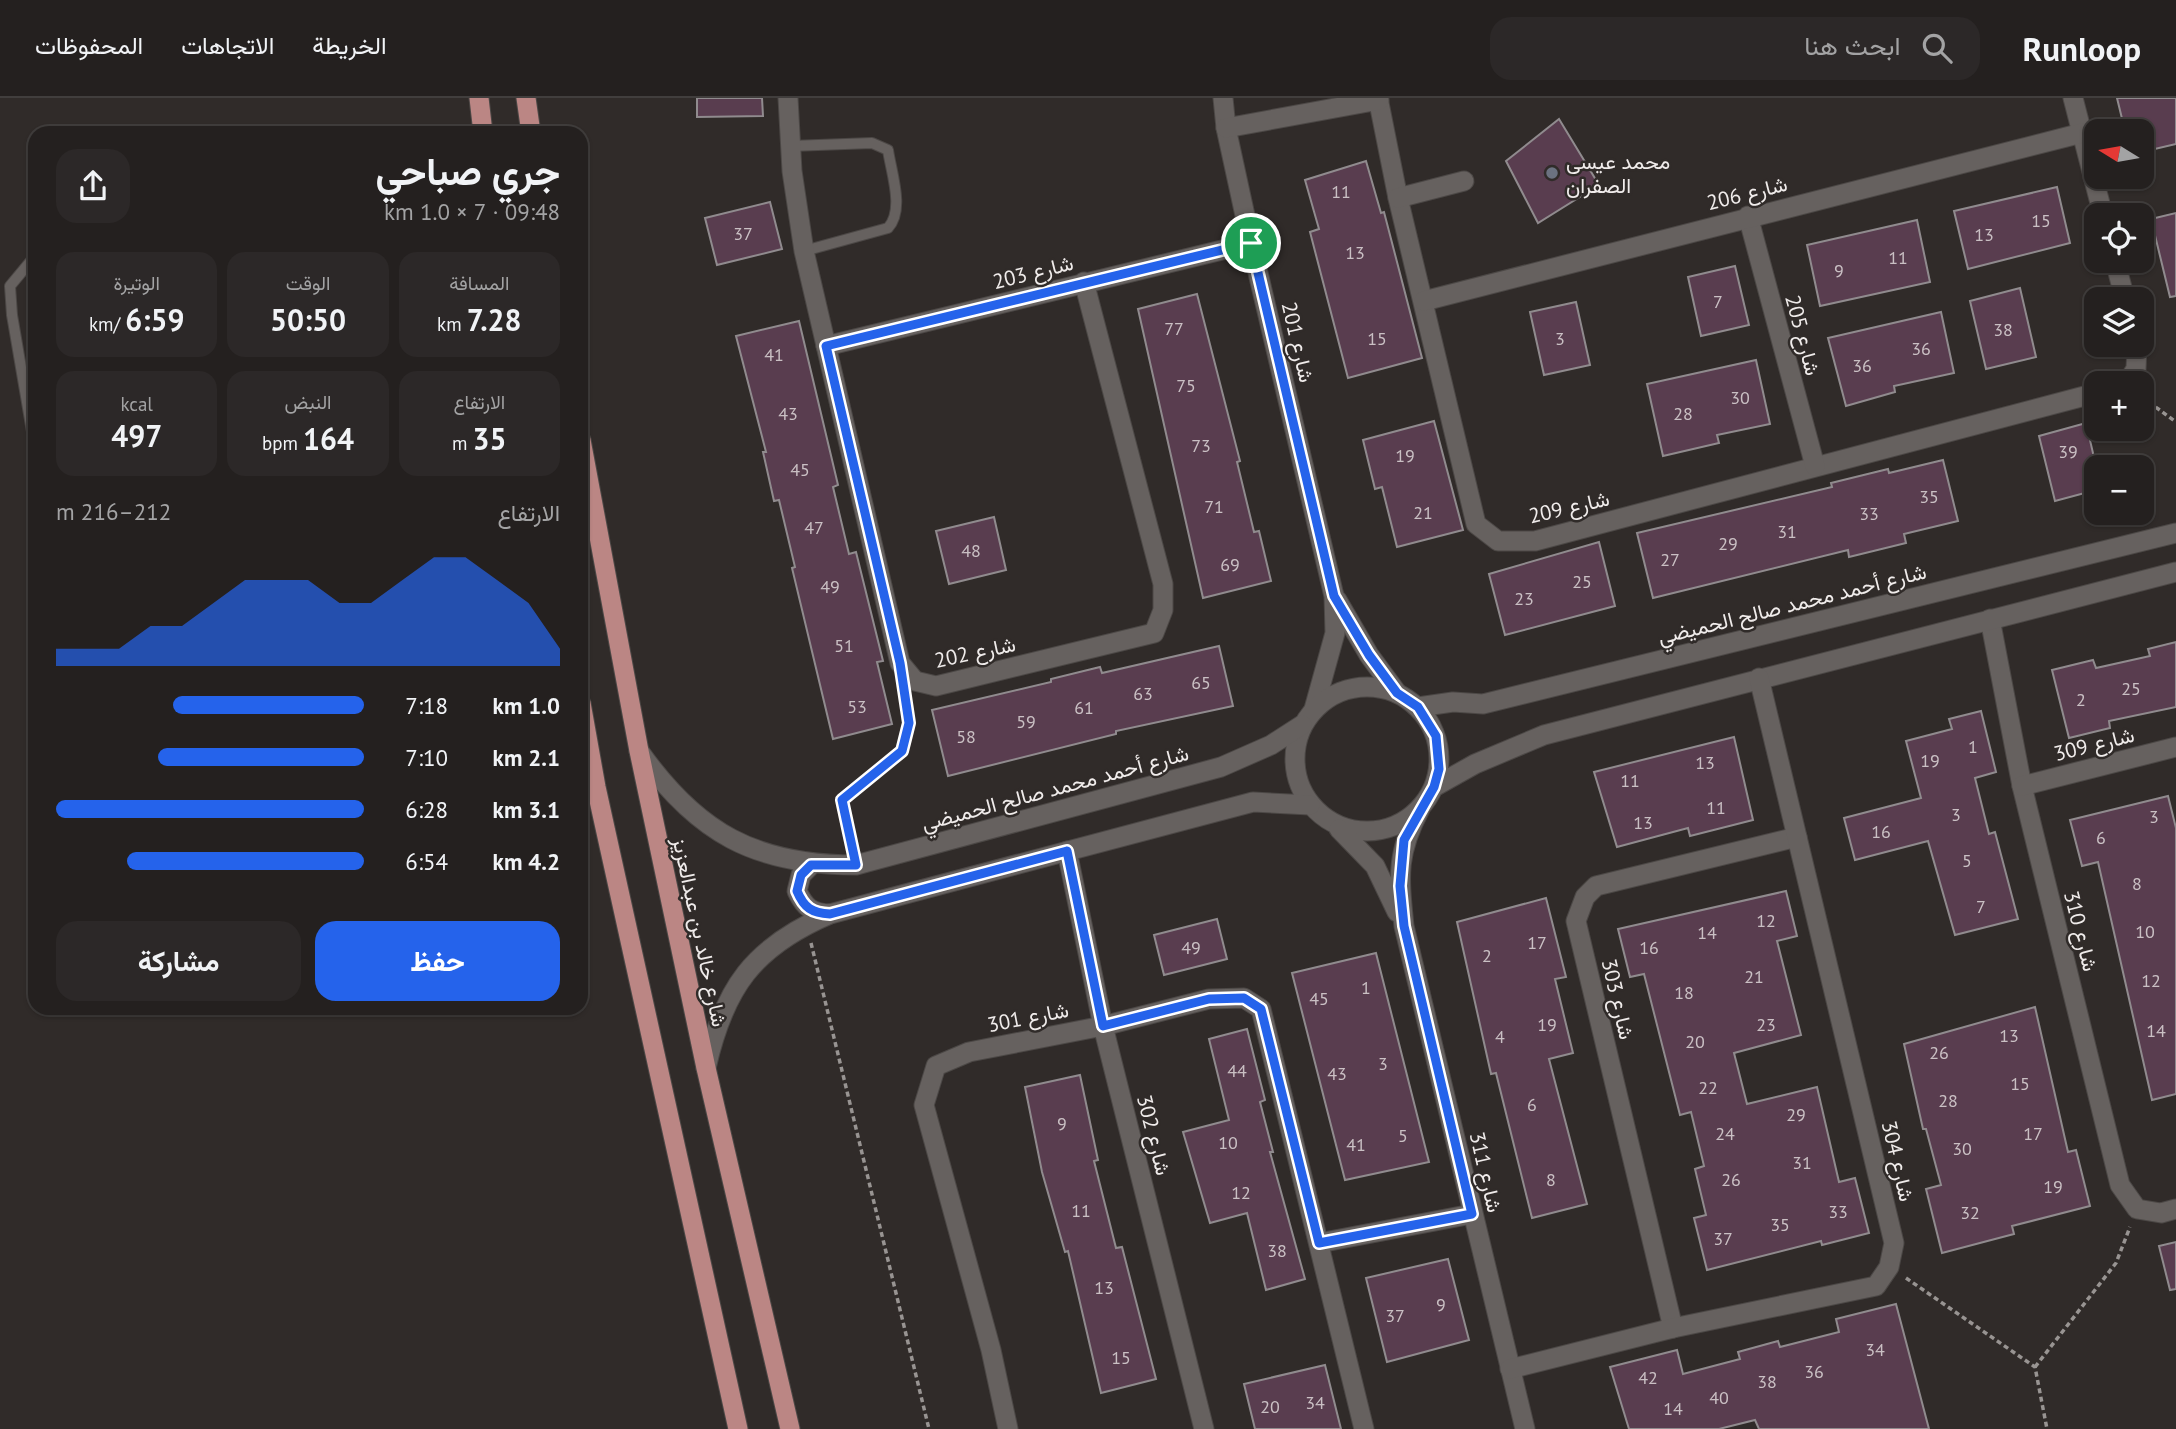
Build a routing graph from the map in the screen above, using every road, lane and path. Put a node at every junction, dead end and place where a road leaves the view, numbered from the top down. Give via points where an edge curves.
1 (479, 98) edge
2 (526, 98) edge
3 (788, 98) edge
4 (1223, 98) edge
5 (2073, 98) edge
6 (1379, 99) edge
7 (482, 126) edge
8 (530, 126) edge
9 (1226, 128) junction
10 (2081, 133) junction
11 (791, 146) junction
12 (1464, 181) dead end
13 (1398, 198) junction
14 (2100, 203) edge
15 (1748, 216) junction
16 (1251, 243) junction
17 (804, 251) junction
18 (28, 264) edge
19 (1084, 282) junction
20 (1424, 301) junction
21 (826, 346) junction
22 (2084, 396) edge
23 (2154, 406) edge
24 (28, 409) edge
25 (2176, 422) edge
26 (1815, 466) junction
27 (588, 478) edge
28 (2176, 533) edge
29 (2176, 572) edge
30 (1334, 596) junction
31 (1990, 619) junction
32 (900, 663) junction
33 (1759, 678) junction
34 (1397, 693) junction
35 (1418, 707) junction
36 (1314, 709) junction
37 (1302, 725) junction
38 (588, 742) edge
39 (2176, 747) edge
40 (639, 751) junction
41 (588, 763) edge
42 (2022, 786) junction
43 (596, 787) junction
44 (1434, 787) junction
45 (1310, 805) junction
46 (1420, 809) junction
47 (1336, 826) junction
48 (1797, 837) junction
49 (1067, 851) junction
50 (811, 865) junction
51 (856, 865) junction
52 (830, 914) junction
53 (807, 924) junction
54 (1404, 926) junction
55 (1103, 1026) junction
56 (706, 1068) junction
57 (2137, 1209) junction
58 (2176, 1209) edge
59 (1472, 1214) junction
60 (1319, 1243) junction
61 (1889, 1267) junction
62 (1673, 1328) junction
63 (2035, 1367) junction
64 (1510, 1369) junction
65 (738, 1429) edge
66 (790, 1429) edge
67 (929, 1429) edge
68 (1008, 1429) edge
69 (1204, 1429) edge
70 (1364, 1429) edge
71 (1525, 1429) edge
72 (2047, 1429) edge

1 - 7 main road
2 - 8 main road
3 - 11 street
4 - 9 street, شارع 201
5 - 10 street
6 - 9 street, شارع 209
6 - 13 street, شارع 209
9 - 16 street, شارع 201
10 - 14 street
10 - 15 street, شارع 206
11 - 17 street
11 - 17 lane via 872,143 888,150 896,209 887,228
12 - 13 street
13 - 20 street, شارع 209
15 - 20 street, شارع 206
15 - 26 street, شارع 205
16 - 19 street, شارع 203
16 - 30 street, شارع 201
17 - 21 street
18 - 24 lane via 10,286
19 - 21 street, شارع 203
19 - 32 street, شارع 202 via 1163,584 1163,610 1154,633 936,686 915,681
20 - 26 street, شارع 209 via 1476,524 1498,541 1535,541
21 - 32 street
22 - 26 street, شارع 209
23 - 25 path
27 - 40 main road, شارع خالد بن عبدالعزيز
28 - 35 street, شارع أحمد محمد صالح الحميضي via 1483,704
29 - 31 street
30 - 34 street, شارع 201
30 - 36 street, شارع 201 via 1335,634
31 - 33 street
31 - 42 street, شارع 310
32 - 51 path via 909,723 902,751 842,800
33 - 44 street via 1544,735
33 - 48 street, شارع 304
34 - 35 street
34 - 36 street via 1376,687 1351,688
35 - 44 street via 1436,736 1439,769
36 - 37 street
37 - 45 street via 1294,765
37 - 51 street, شارع أحمد محمد صالح الحميضي via 1221,767
38 - 43 main road
39 - 42 street, شارع 309
40 - 50 street, شارع أحمد محمد صالح الحميضي via 693,814 729,839 766,855
40 - 56 main road, شارع خالد بن عبدالعزيز
41 - 43 lane
42 - 57 street, شارع 310 via 2120,1185
43 - 65 main road
44 - 46 street
45 - 47 street
45 - 49 street via 1253,802
46 - 47 street via 1401,824 1377,832
46 - 54 street, شارع 311 via 1404,840 1400,861
47 - 54 street, شارع 311 via 1375,866
48 - 61 street, شارع 304 via 1894,1243
48 - 62 street, شارع 303 via 1596,886 1585,897 1576,921
49 - 52 street
49 - 55 street, شارع 302
50 - 51 street, شارع أحمد محمد صالح الحميضي
50 - 52 street via 801,875 797,891 803,905
52 - 53 street
53 - 56 street via 769,948 738,981 716,1023
53 - 67 path
54 - 59 street, شارع 311
55 - 60 street, شارع 301 via 1209,999 1244,998 1261,1009
55 - 68 street, شارع 301 via 969,1052 936,1066 924,1105
55 - 69 street, شارع 302
56 - 66 main road, شارع خالد بن عبدالعزيز
57 - 58 street via 2161,1213
57 - 63 path via 2116,1263
59 - 60 street
59 - 64 street, شارع 311
60 - 70 street, شارع 301
61 - 62 street via 1876,1286
61 - 63 path
62 - 64 street
63 - 72 path
64 - 71 street, شارع 311

